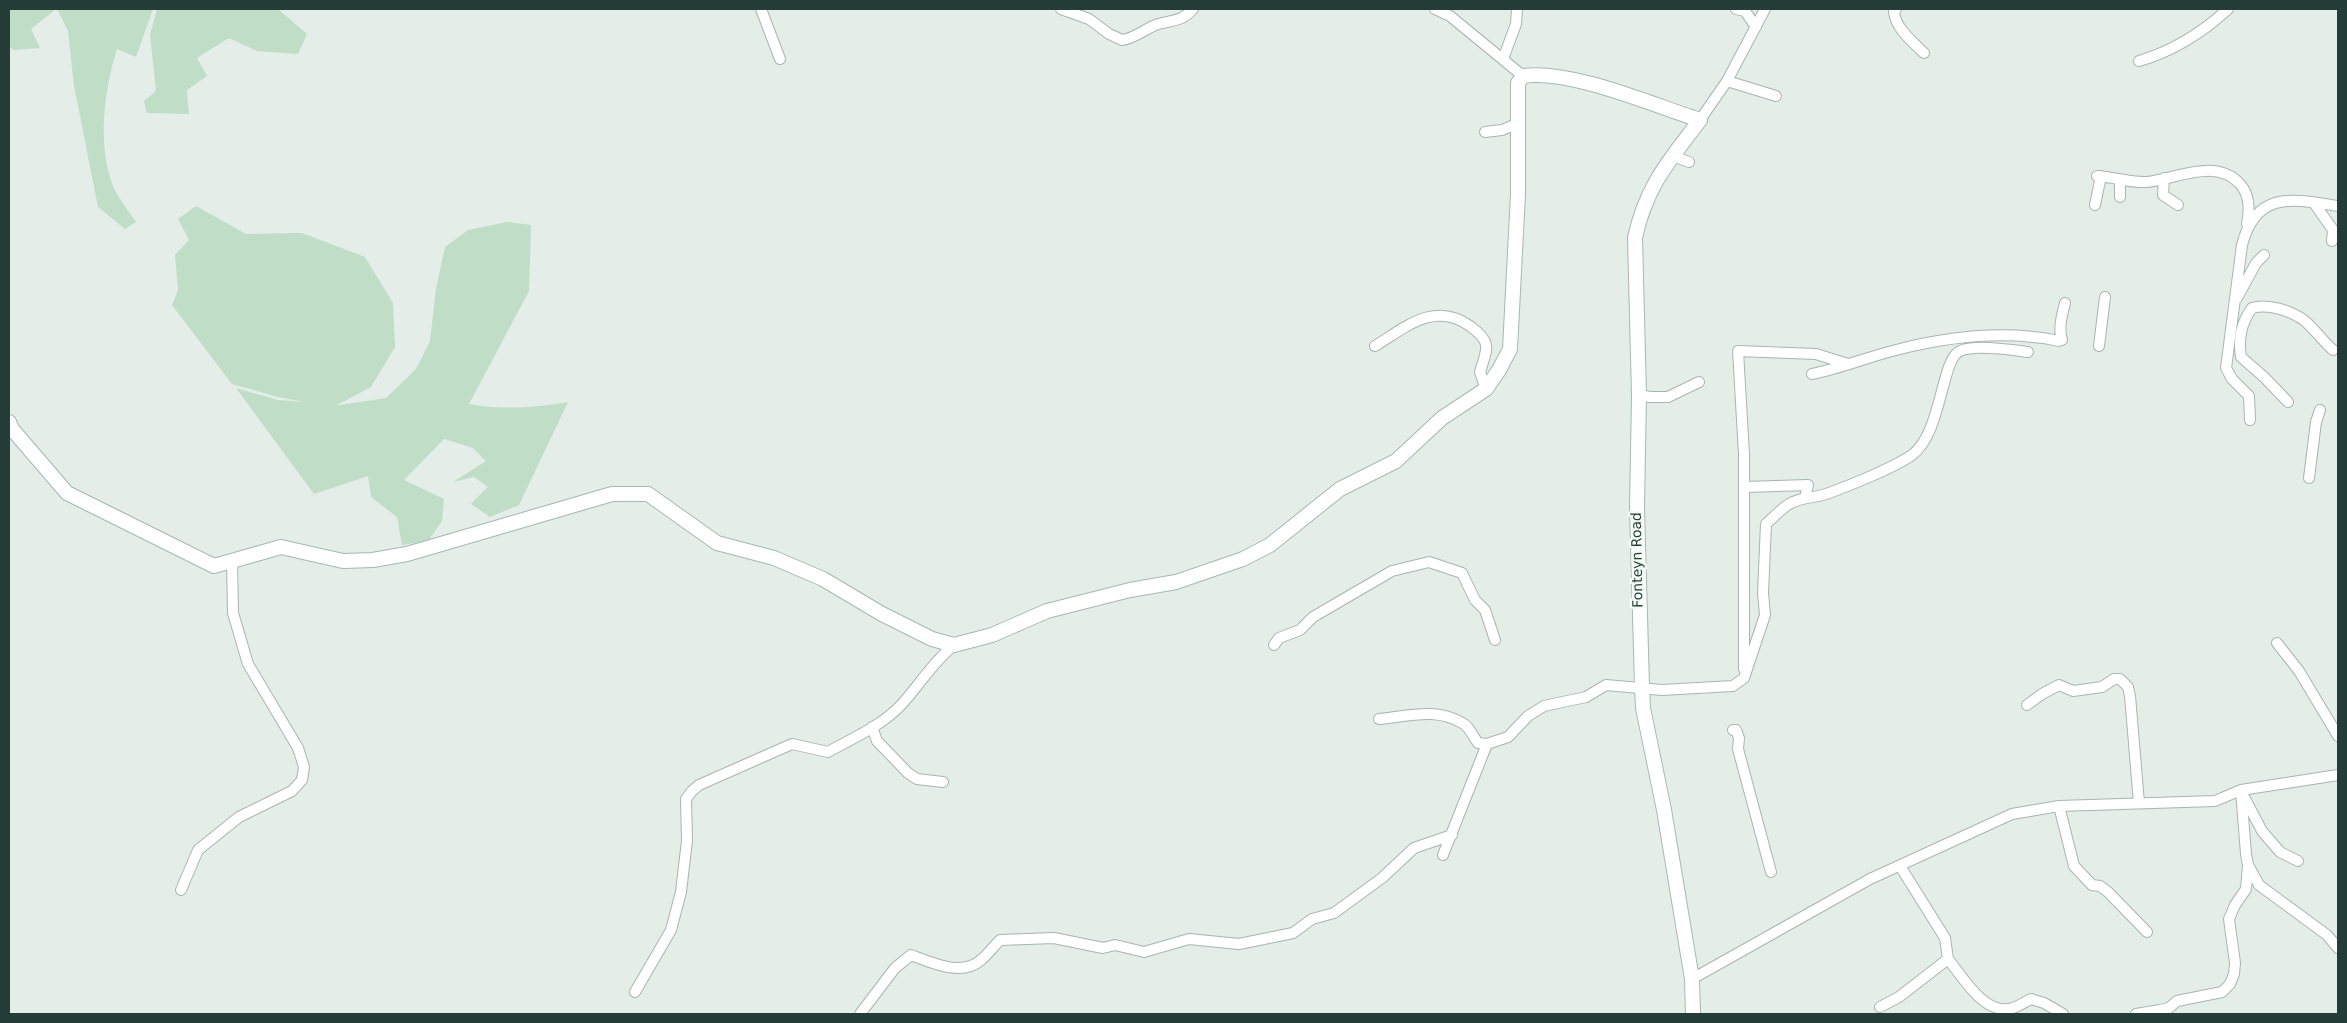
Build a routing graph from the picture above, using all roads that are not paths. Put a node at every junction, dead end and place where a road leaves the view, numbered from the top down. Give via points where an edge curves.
1 (761, 9) edge
2 (1061, 9) edge
3 (1193, 9) edge
4 (1435, 9) edge
5 (1517, 9) edge
6 (1736, 9) edge
7 (1765, 9) edge
8 (2228, 9) edge
9 (1894, 10) edge
10 (1452, 12) edge
11 (1756, 26) junction
12 (1924, 53) dead end
13 (780, 59) dead end
14 (1503, 59) junction
15 (2140, 61) dead end
16 (1523, 76) junction
17 (1727, 81) junction
18 (1776, 96) dead end
19 (1700, 120) junction
20 (1519, 123) junction
21 (1485, 132) dead end
22 (1673, 156) junction
23 (1689, 162) dead end
24 (2164, 178) junction
25 (2120, 180) junction
26 (2120, 196) dead end
27 (2314, 203) junction
28 (2095, 205) dead end
29 (2178, 205) dead end
30 (2338, 206) edge
31 (2246, 230) junction
32 (2332, 241) dead end
33 (2264, 255) dead end
34 (2105, 296) dead end
35 (2065, 303) dead end
36 (2234, 304) junction
37 (1375, 346) dead end
38 (2099, 346) dead end
39 (2333, 350) dead end
40 (2028, 352) dead end
41 (1848, 364) junction
42 (1812, 374) dead end
43 (1699, 382) dead end
44 (1486, 389) junction
45 (1639, 395) junction
46 (2288, 402) dead end
47 (2320, 410) dead end
48 (2250, 420) dead end
49 (9, 422) edge
50 (2309, 478) dead end
51 (1745, 487) junction
52 (1806, 498) junction
53 (232, 560) junction
54 (1495, 640) dead end
55 (2277, 643) dead end
56 (954, 645) junction
57 (1274, 645) dead end
58 (1744, 678) junction
59 (1642, 687) junction
60 (2027, 705) dead end
61 (1379, 719) dead end
62 (872, 727) junction
63 (1733, 730) dead end
64 (2338, 736) edge
65 (1487, 744) junction
66 (2338, 775) edge
67 (943, 782) dead end
68 (2241, 790) junction
69 (2139, 803) junction
70 (2059, 806) junction
71 (1452, 835) junction
72 (1443, 855) dead end
73 (2298, 861) dead end
74 (2248, 865) junction
75 (1900, 866) junction
76 (1771, 872) dead end
77 (181, 890) dead end
78 (2147, 932) dead end
79 (2338, 948) edge
80 (1948, 959) junction
81 (1692, 979) junction
82 (635, 992) dead end
83 (1983, 1001) junction
84 (1880, 1007) dead end
85 (860, 1014) edge
86 (1693, 1014) edge
87 (1988, 1014) edge
88 (2063, 1014) edge
89 (2136, 1014) edge

1 - 13 street
2 - 3 street via 1089,19 1122,40 1158,24 1177,21
4 - 10 street
5 - 14 street via 1516,24
6 - 11 street via 1745,11
7 - 11 street
8 - 15 street via 2179,45
9 - 12 street via 1903,32
10 - 14 street
11 - 17 street
14 - 16 street
16 - 19 street via 1540,74 1583,82
16 - 20 street via 1518,83
17 - 18 street
17 - 19 street
19 - 22 street, Fonteyn Road
20 - 21 street
20 - 44 street via 1510,350
22 - 23 street
22 - 45 street, Fonteyn Road via 1652,185 1640,214 1635,238
24 - 25 street via 2148,182
24 - 29 street via 2163,195
24 - 31 street via 2210,170 2224,172 2246,191
25 - 26 street
25 - 28 street via 2099,176
27 - 30 street
27 - 31 street via 2280,201 2265,206 2255,214
27 - 32 street via 2333,230
31 - 36 street
33 - 36 street via 2256,263
34 - 38 street
35 - 41 street via 2060,340 2015,334 1968,337 1900,349
36 - 48 street via 2226,368 2249,396
37 - 44 street via 1420,319 1444,314 1459,318 1482,335 1488,345 1480,372
39 - 46 street via 2305,321 2275,308 2252,308 2241,329 2238,344 2241,357
40 - 52 street via 2008,349 1960,351 1950,359 1940,401 1925,442 1913,454 1828,494
41 - 42 street
41 - 51 street via 1816,354 1738,351
43 - 45 street via 1668,397
44 - 56 street via 1442,418 1396,460 1340,489 1270,545 1243,559 1176,582 1047,611 992,635
45 - 59 street, Fonteyn Road via 1637,508
47 - 50 street
49 - 53 street via 67,494 214,566
51 - 52 street via 1808,484
51 - 58 street
52 - 58 street via 1789,504 1766,524 1765,615
53 - 56 street via 281,547 343,560 374,560 407,554 612,494 642,493 717,543 774,558 823,579 882,614
53 - 77 street via 233,613 248,664 298,748 304,767 302,780 292,791 240,818 198,850
54 - 57 street via 1485,610 1475,600 1462,573 1429,562 1392,571 1313,617 1300,630 1280,638
55 - 64 street via 2299,671
56 - 62 street via 903,703
58 - 59 street via 1733,686 1662,690
59 - 65 street via 1606,685 1586,697 1544,706 1528,716 1508,737
59 - 81 street, Fonteyn Road via 1643,708 1664,810
60 - 69 street via 2059,685 2073,691 2102,687 2120,679 2128,687 2130,696
61 - 65 street via 1446,714 1465,725 1478,744
62 - 67 street via 877,741 908,773 917,778
62 - 82 street via 828,752 792,744 692,791 686,799 684,866 671,930
63 - 76 street via 1739,738 1738,749
65 - 71 street
66 - 68 street
68 - 69 street via 2215,801
68 - 73 street via 2262,831 2280,852
68 - 74 street
69 - 70 street
70 - 75 street via 2012,814
70 - 78 street via 2074,866 2092,885 2108,892
71 - 72 street
71 - 85 street via 1414,848 1382,878 1334,913 1312,919 1293,933 1239,944 1189,939 1144,952 1054,938 1000,940 981,961 966,968 940,965 911,955 895,968
74 - 79 street via 2258,885 2327,935
74 - 89 street via 2246,889 2234,905 2229,919 2235,963 2230,984 2222,992
75 - 80 street via 1946,938
75 - 81 street via 1870,879
80 - 83 street
80 - 84 street via 1899,997
81 - 86 street, Fonteyn Road
83 - 87 street
83 - 88 street via 2004,1009 2031,999

